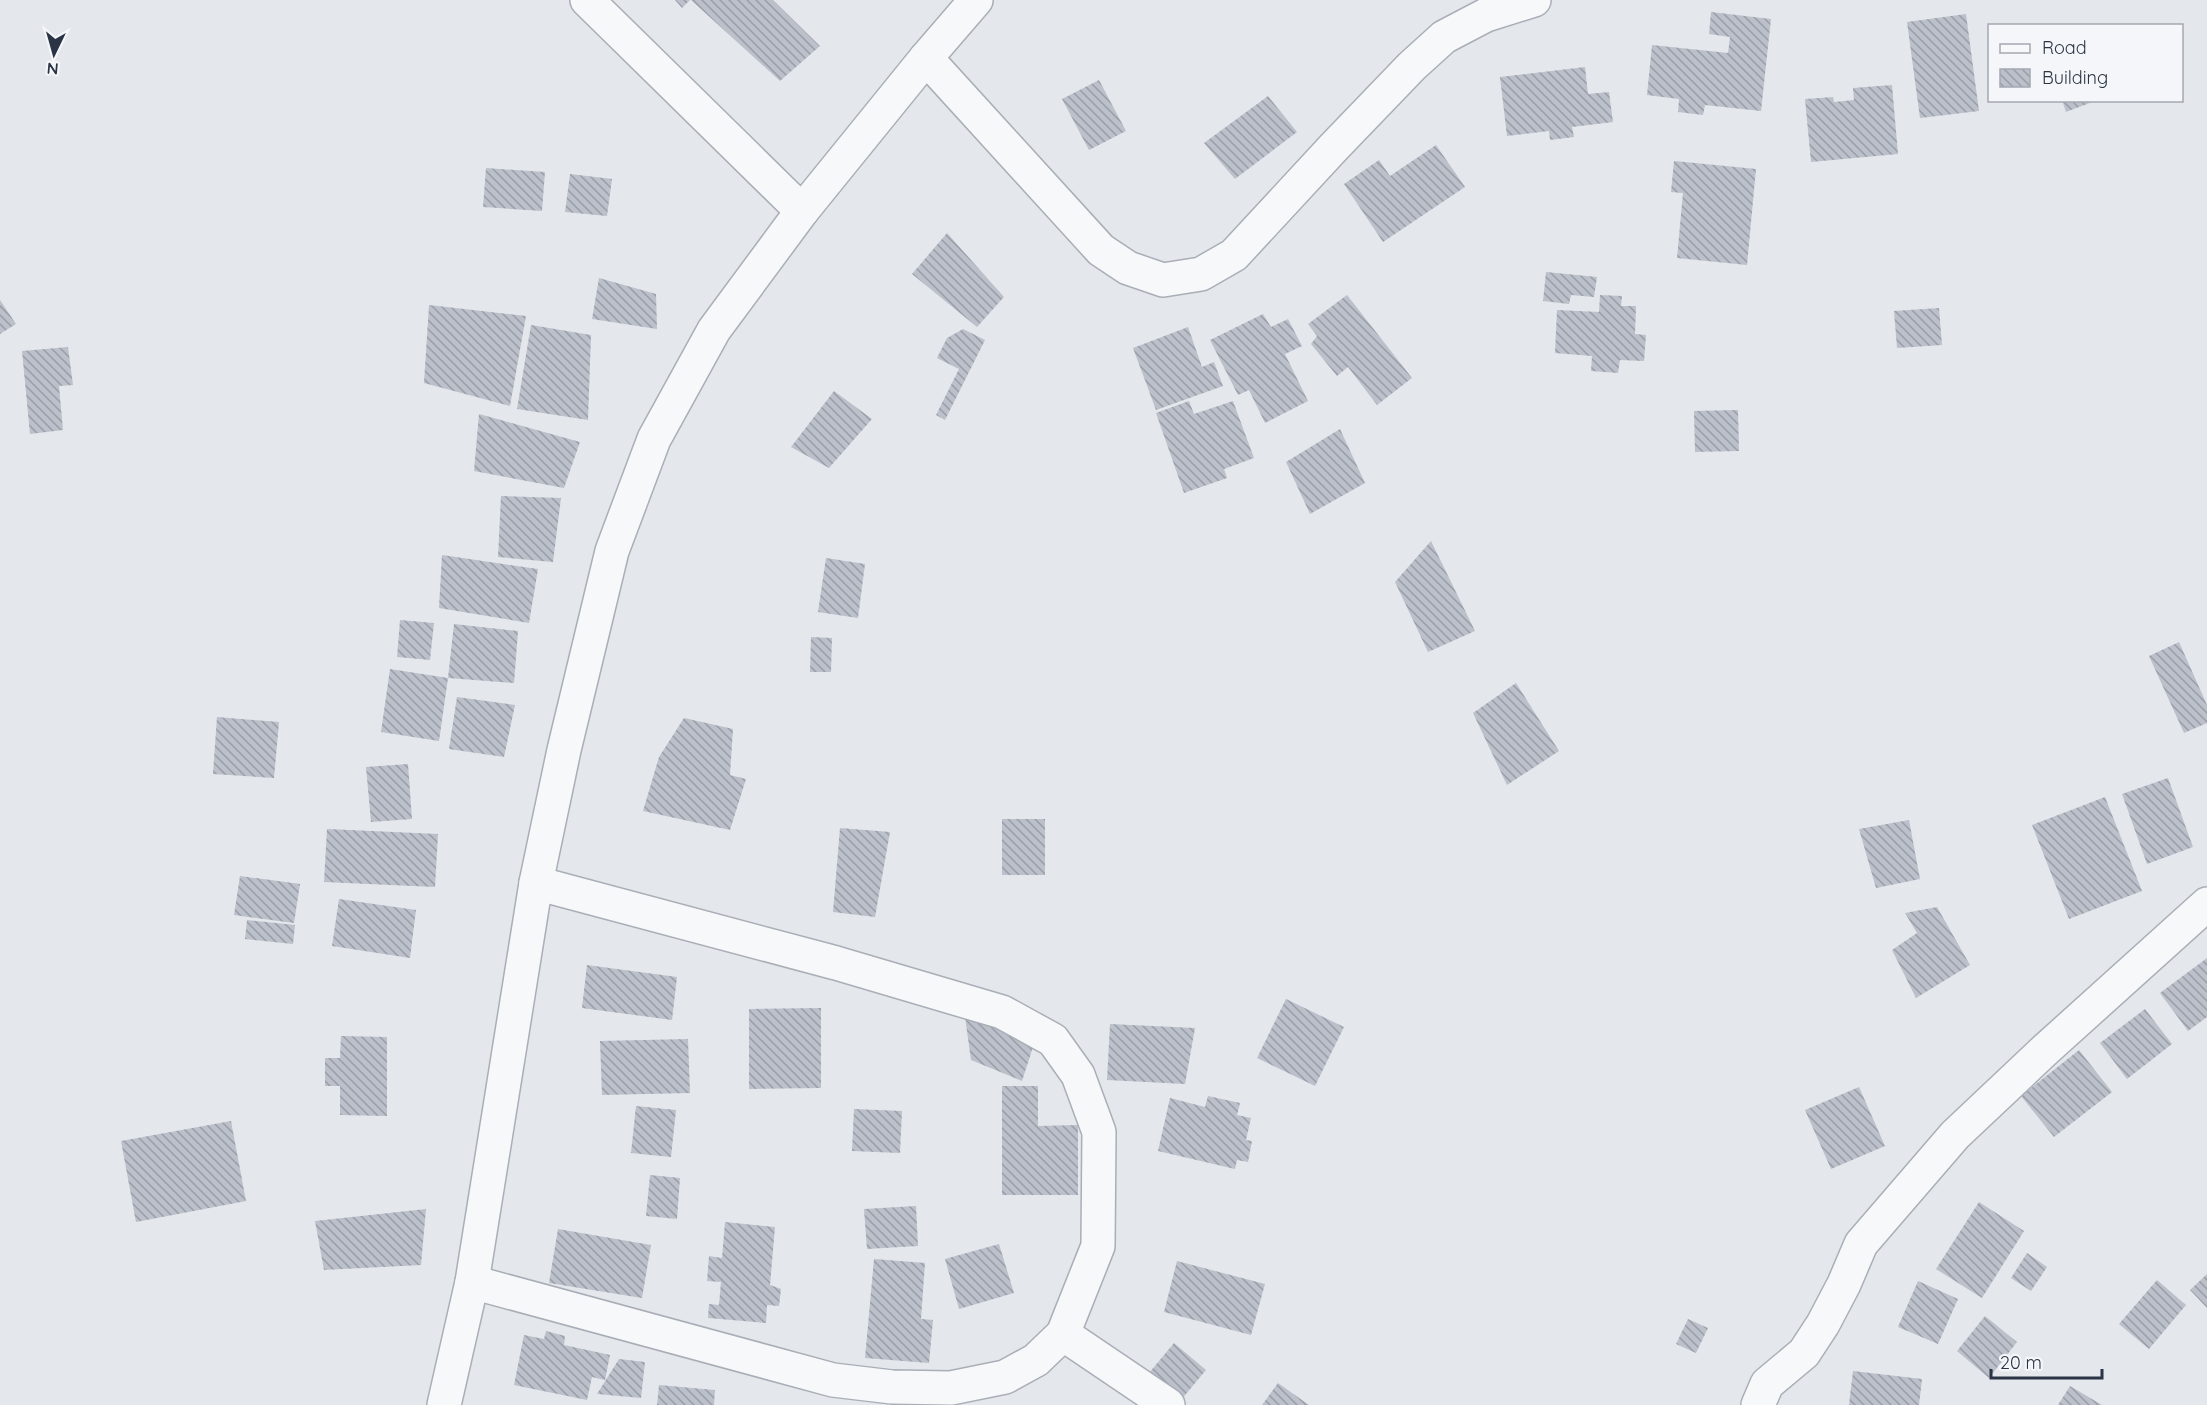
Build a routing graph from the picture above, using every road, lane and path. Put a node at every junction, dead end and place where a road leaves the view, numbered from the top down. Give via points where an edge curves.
1 (587, 0) edge
2 (976, 0) edge
3 (1534, 0) edge
4 (926, 58) junction
5 (802, 212) junction
6 (536, 884) junction
7 (2207, 904) edge
8 (472, 1282) junction
9 (1062, 1334) junction
10 (444, 1405) edge
11 (1168, 1405) edge
12 (1758, 1405) edge

1 - 5 street
2 - 4 street
3 - 4 street via 1486,15 1444,37 1234,255 1201,274 1163,280 1128,268 1101,250
4 - 5 street
5 - 6 street via 714,330 654,439 612,551
6 - 8 street
6 - 9 street via 836,963 1002,1012 1053,1040 1078,1074 1099,1132 1098,1246
7 - 12 street via 1955,1135 1861,1244 1823,1324 1804,1353 1767,1384
8 - 9 street via 833,1380 891,1386 951,1388 1005,1377 1036,1360
8 - 10 street
9 - 11 street

